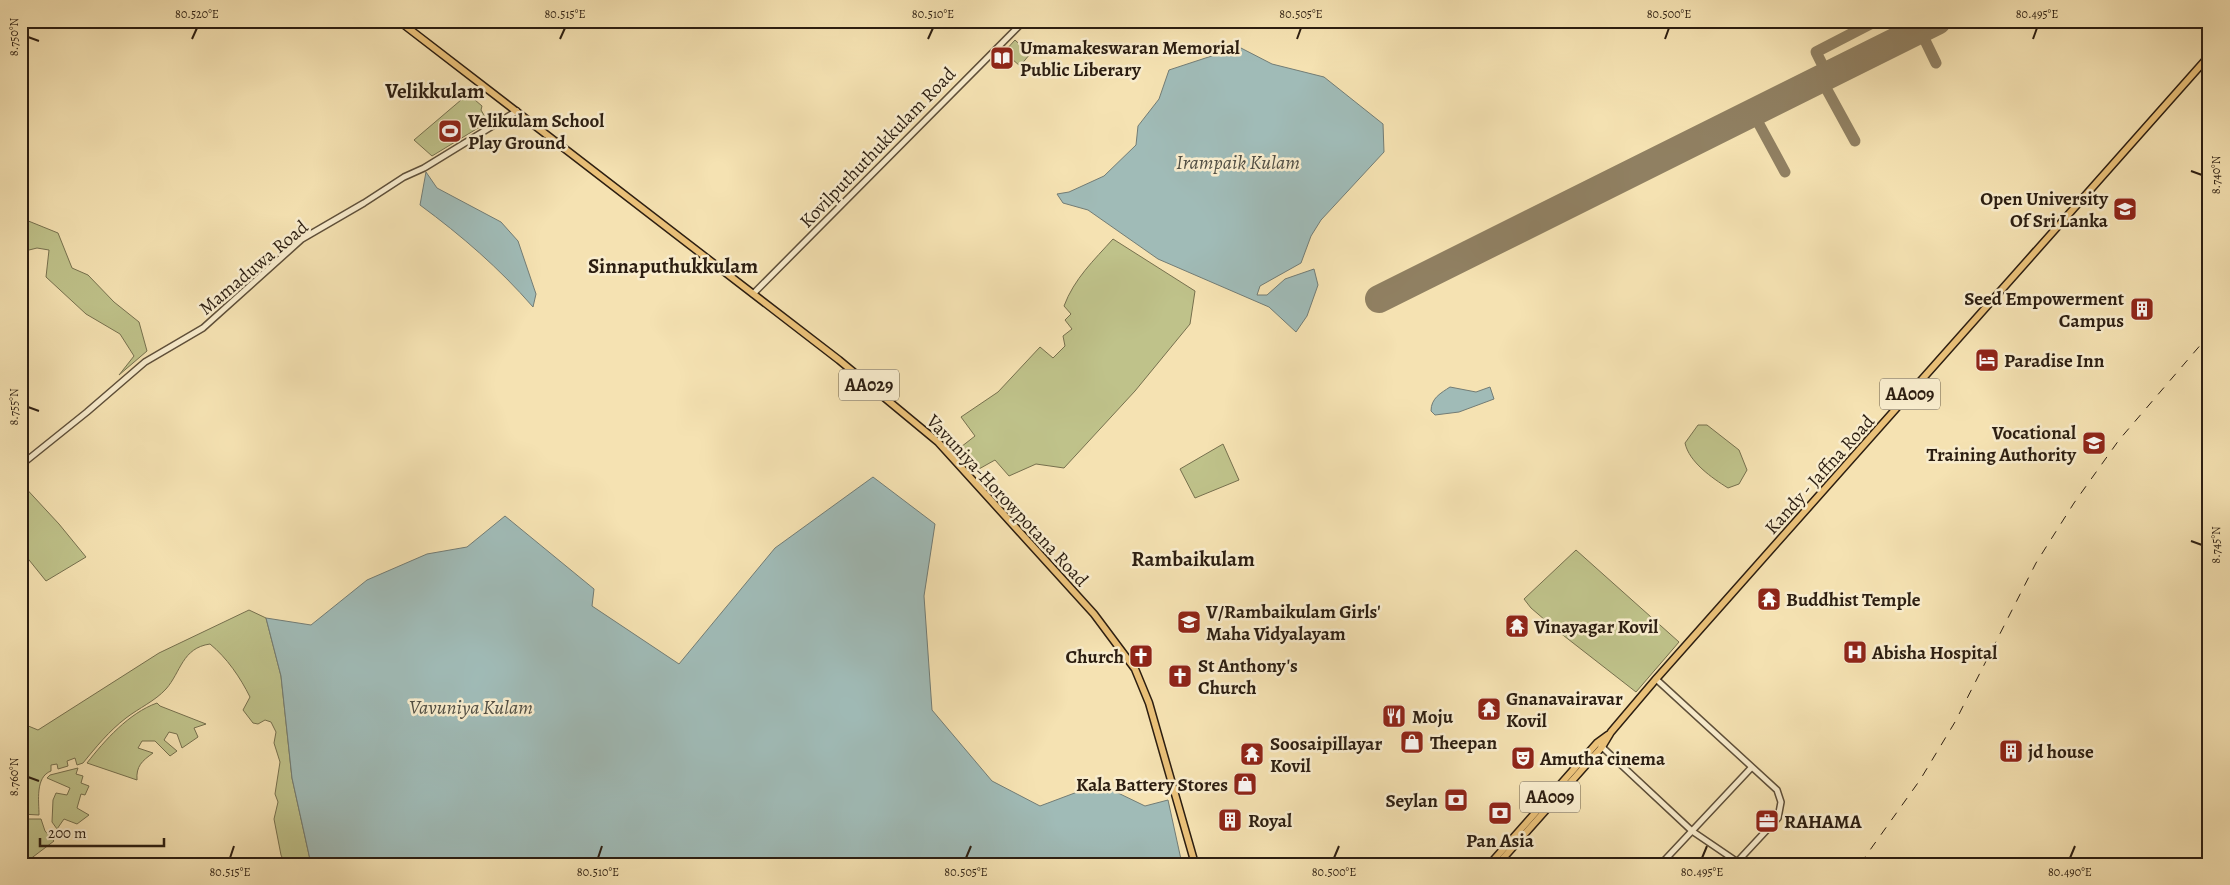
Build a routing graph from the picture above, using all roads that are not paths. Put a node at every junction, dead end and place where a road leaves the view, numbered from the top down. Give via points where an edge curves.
1 (399, 21) edge
2 (1024, 21) edge
3 (2209, 56) edge
4 (517, 111) junction
5 (753, 294) junction
6 (21, 465) edge
7 (1656, 679) junction
8 (1600, 745) junction
9 (1751, 768) junction
10 (1692, 831) junction
11 (1493, 863) edge
12 (1738, 863) edge
13 (1195, 864) edge
14 (1661, 864) edge

1 - 4 highway, Vavuniya-Horowpotana Road / AA029
2 - 5 street, Kovilputhuthukkulam Road
3 - 7 highway, Kandy - Jaffna Road / AA009
4 - 5 highway, Vavuniya-Horowpotana Road / AA029
4 - 6 street, Mamaduwa Road via 302,239 203,328 145,362
5 - 13 highway, Vavuniya-Horowpotana Road / AA029 via 924,429 1094,614 1135,669 1143,686
7 - 8 highway, Kandy - Jaffna Road / AA009
7 - 9 street
8 - 10 street
8 - 11 highway, Kandy - Jaffna Road / AA009
9 - 10 street
9 - 12 street via 1777,790 1780,813
10 - 12 street
10 - 14 street

